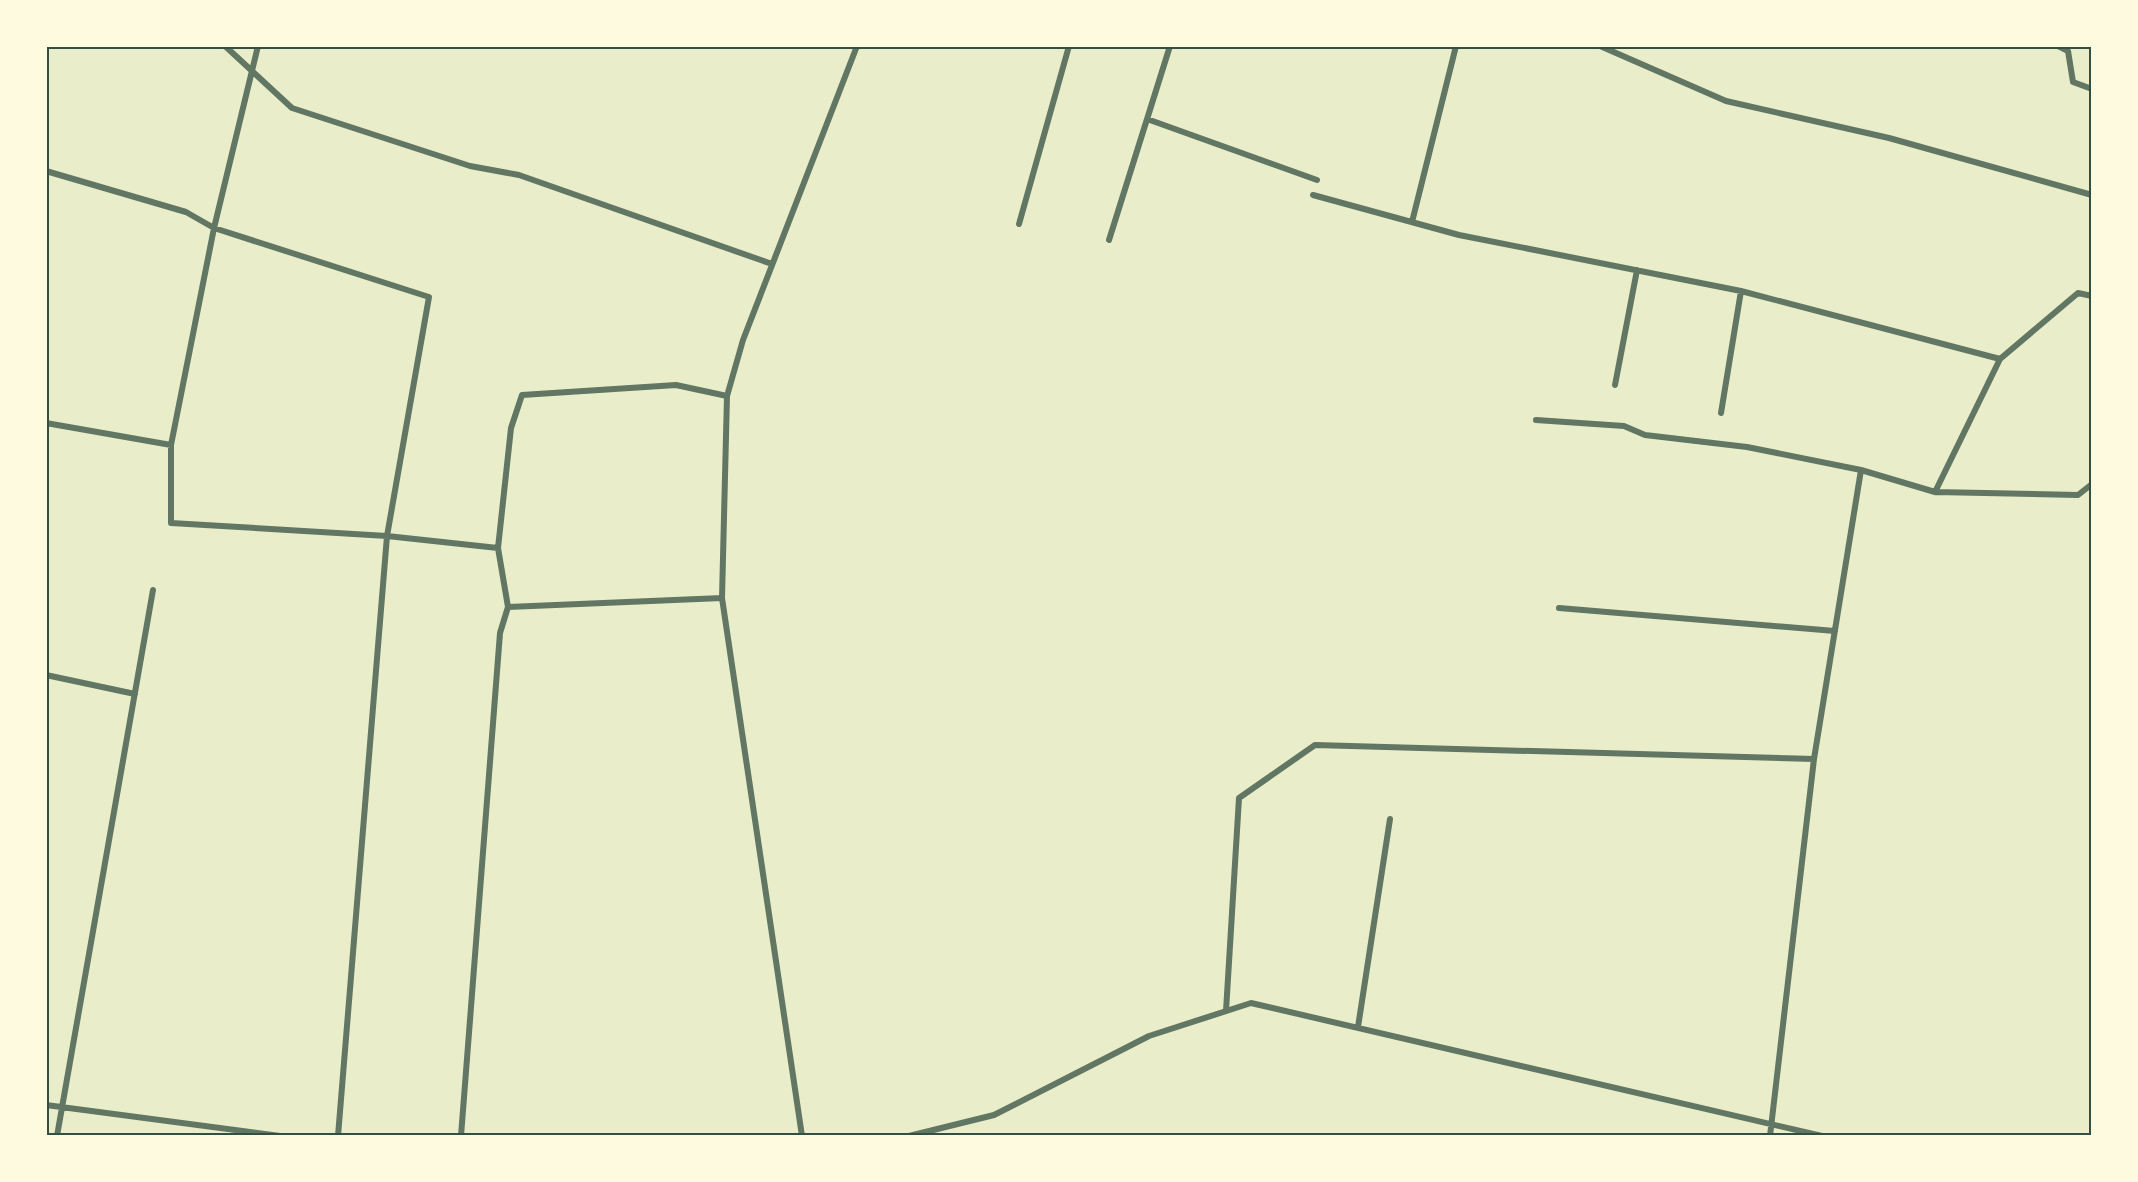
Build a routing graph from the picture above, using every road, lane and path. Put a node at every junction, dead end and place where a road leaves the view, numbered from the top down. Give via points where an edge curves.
1 (225, 46) edge
2 (258, 46) edge
3 (857, 46) edge
4 (1069, 46) edge
5 (1170, 46) edge
6 (1456, 46) edge
7 (1600, 46) edge
8 (2058, 46) edge
9 (252, 70) junction
10 (2091, 89) edge
11 (1147, 119) junction
12 (46, 171) edge
13 (1317, 180) dead end
14 (1313, 195) dead end
15 (2091, 195) edge
16 (1412, 222) junction
17 (1019, 224) dead end
18 (214, 228) junction
19 (1109, 240) dead end
20 (772, 264) junction
21 (1637, 270) junction
22 (1741, 291) junction
23 (2091, 296) edge
24 (2000, 359) junction
25 (1615, 386) dead end
26 (727, 396) junction
27 (1721, 413) dead end
28 (1536, 420) dead end
29 (46, 423) edge
30 (171, 445) junction
31 (1861, 470) junction
32 (2091, 484) edge
33 (1935, 492) junction
34 (387, 536) junction
35 (498, 548) junction
36 (153, 590) dead end
37 (722, 598) junction
38 (508, 608) junction
39 (1559, 608) dead end
40 (1835, 631) junction
41 (46, 675) edge
42 (135, 694) junction
43 (1814, 759) junction
44 (1390, 819) dead end
45 (1226, 1011) junction
46 (1358, 1028) junction
47 (46, 1105) edge
48 (63, 1107) junction
49 (1772, 1124) junction
50 (57, 1136) edge
51 (280, 1136) edge
52 (338, 1136) edge
53 (461, 1136) edge
54 (802, 1136) edge
55 (909, 1136) edge
56 (1770, 1136) edge
57 (1822, 1136) edge

1 - 9 street
2 - 9 street
3 - 20 street
4 - 17 street
5 - 11 street
6 - 16 street
7 - 15 street via 1726,101 1889,138
8 - 10 street via 2068,51 2073,82
9 - 18 street
9 - 20 street via 291,108 470,166 519,175
11 - 13 street
11 - 19 street
12 - 18 street via 186,212
14 - 16 street
16 - 21 street
18 - 30 street
18 - 34 street via 429,297
20 - 26 street via 742,340
21 - 22 street
21 - 25 street
22 - 24 street
22 - 27 street
23 - 24 street via 2078,293
24 - 33 street
26 - 35 street via 676,385 522,395 511,428
26 - 37 street
28 - 31 street via 1624,426 1645,435 1746,447
29 - 30 street
30 - 34 street via 171,523
31 - 33 street
31 - 40 street
32 - 33 street via 2078,495
34 - 35 street
34 - 52 street
35 - 38 street
36 - 42 street
37 - 38 street
37 - 54 street
38 - 53 street via 500,633
39 - 40 street
40 - 43 street
41 - 42 street
42 - 48 street
43 - 45 street via 1315,745 1239,798
43 - 49 street
44 - 46 street
45 - 46 street via 1251,1003
45 - 55 street via 1149,1036 994,1115
46 - 49 street
47 - 48 street
48 - 50 street
48 - 51 street
49 - 56 street
49 - 57 street

